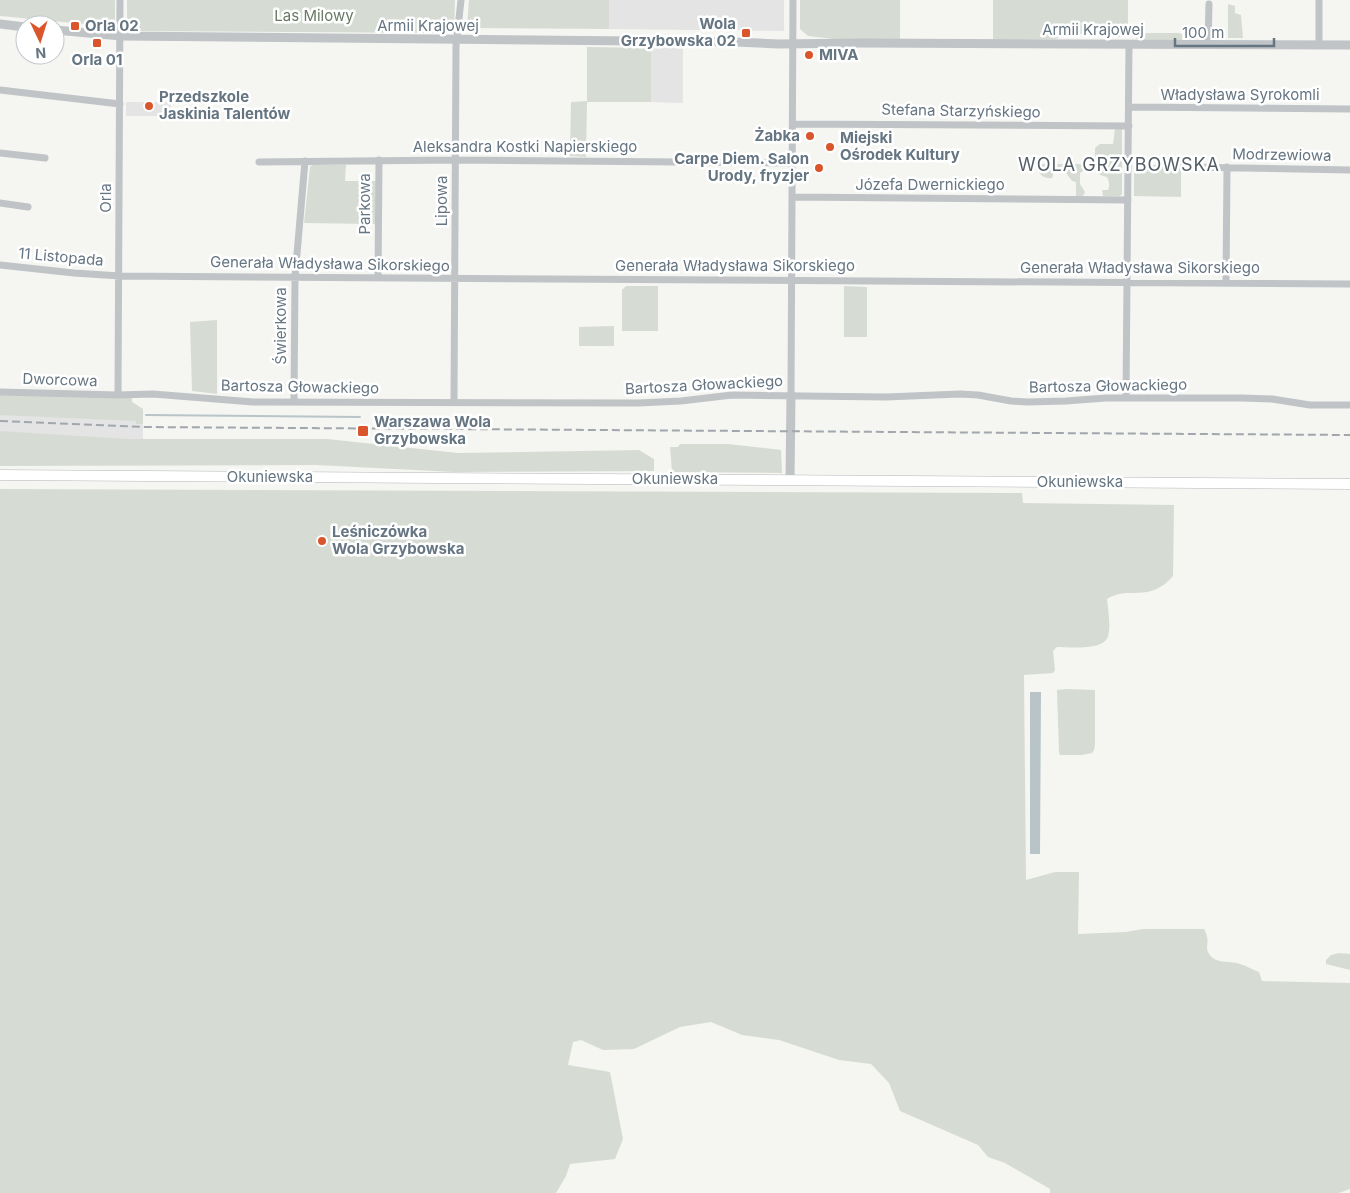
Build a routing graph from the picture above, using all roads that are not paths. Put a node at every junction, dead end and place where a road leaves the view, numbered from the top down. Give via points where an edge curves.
1 (120, 0) edge
2 (461, 0) edge
3 (793, 0) edge
4 (1319, 0) edge
5 (1209, 4) dead end
6 (0, 24) edge
7 (15, 26) edge
8 (65, 31) edge
9 (121, 36) junction
10 (457, 40) junction
11 (793, 42) junction
12 (1128, 44) junction
13 (1208, 45) junction
14 (1319, 45) junction
15 (1350, 46) edge
16 (0, 90) edge
17 (120, 104) junction
18 (1129, 107) junction
19 (1350, 109) edge
20 (793, 124) junction
21 (1129, 126) junction
22 (0, 153) edge
23 (45, 158) dead end
24 (379, 160) junction
25 (456, 160) junction
26 (259, 162) dead end
27 (305, 162) junction
28 (792, 163) junction
29 (1183, 167) dead end
30 (1227, 167) junction
31 (1350, 170) edge
32 (792, 197) junction
33 (1128, 200) junction
34 (0, 203) edge
35 (28, 207) dead end
36 (0, 265) edge
37 (120, 276) junction
38 (295, 277) junction
39 (378, 278) junction
40 (455, 279) junction
41 (791, 280) junction
42 (1126, 282) junction
43 (1226, 282) junction
44 (1350, 284) edge
45 (0, 392) edge
46 (118, 395) junction
47 (791, 395) junction
48 (1126, 397) junction
49 (294, 401) junction
50 (454, 402) junction
51 (1350, 405) edge
52 (0, 475) edge
53 (790, 480) junction
54 (1350, 484) edge

1 - 9 street, Orla
2 - 10 street, Lipowa
3 - 11 street
4 - 14 street
5 - 13 street
6 - 7 street
8 - 9 street, Armii Krajowej
9 - 10 street, Armii Krajowej
9 - 17 street, Orla
10 - 11 street, Armii Krajowej
10 - 25 street, Lipowa
11 - 12 street, Armii Krajowej via 818,39 836,43
11 - 20 street
12 - 13 street, Armii Krajowej
12 - 18 street
13 - 14 street, Armii Krajowej
14 - 15 street, Armii Krajowej
16 - 17 street
17 - 37 street, Orla
18 - 19 street, Władysława Syrokomli
18 - 21 street
20 - 21 street, Stefana Starzyńskiego
20 - 28 street
21 - 33 street
22 - 23 street
24 - 25 street, Aleksandra Kostki Napierskiego
24 - 27 street, Aleksandra Kostki Napierskiego
24 - 39 street, Parkowa
25 - 28 street, Aleksandra Kostki Napierskiego
25 - 40 street, Lipowa
26 - 27 street, Aleksandra Kostki Napierskiego
27 - 38 street, Świerkowa
28 - 32 street
29 - 30 street, Modrzewiowa
30 - 31 street, Modrzewiowa
30 - 43 street
32 - 33 street, Józefa Dwernickiego
32 - 41 street
33 - 42 street
34 - 35 street
36 - 37 street, 11 Listopada
37 - 38 street, Generała Władysława Sikorskiego
37 - 46 street, Orla
38 - 39 street, Generała Władysława Sikorskiego
38 - 49 street, Świerkowa
39 - 40 street, Generała Władysława Sikorskiego
40 - 41 street, Generała Władysława Sikorskiego
40 - 50 street, Lipowa
41 - 42 street, Generała Władysława Sikorskiego
41 - 47 street
42 - 43 street, Generała Władysława Sikorskiego
42 - 48 street
43 - 44 street, Generała Władysława Sikorskiego
45 - 46 street, Dworcowa
46 - 49 street, Bartosza Głowackiego via 161,394 236,402
47 - 48 street, Bartosza Głowackiego via 969,395 1026,402
47 - 50 street, Bartosza Głowackiego via 732,395 638,403
47 - 53 street
48 - 51 street, Bartosza Głowackiego via 1257,398 1310,405
49 - 50 street, Bartosza Głowackiego
52 - 53 main road, Okuniewska
53 - 54 main road, Okuniewska

